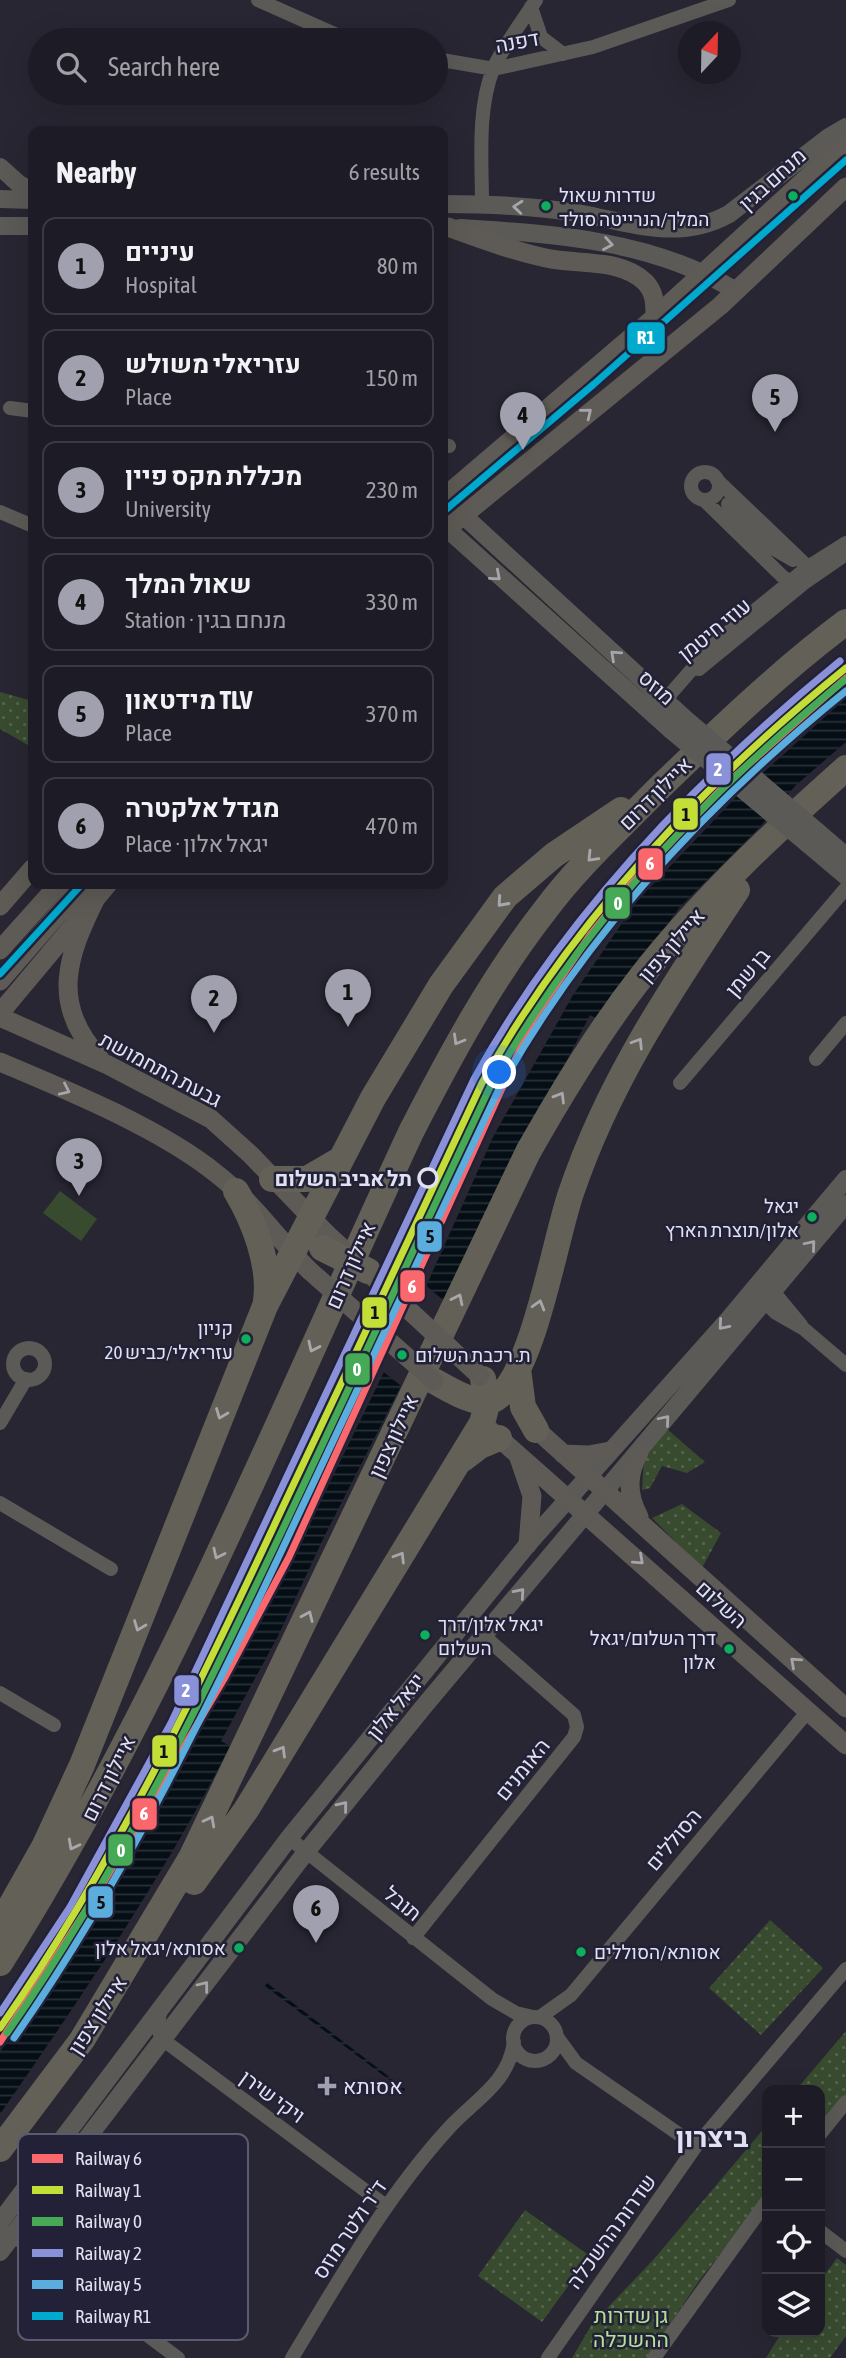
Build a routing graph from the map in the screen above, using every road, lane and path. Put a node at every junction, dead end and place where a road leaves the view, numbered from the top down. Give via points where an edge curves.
1 (258, 0) edge
2 (729, 0) edge
3 (533, 4) edge
4 (321, 28) edge
5 (563, 54) junction
6 (448, 61) edge
7 (494, 69) junction
8 (846, 127) edge
9 (846, 142) edge
10 (0, 167) edge
11 (846, 187) edge
12 (28, 188) edge
13 (0, 199) edge
14 (28, 200) edge
15 (448, 204) edge
16 (482, 204) junction
17 (0, 226) edge
18 (28, 226) edge
19 (448, 227) edge
20 (448, 228) edge
21 (705, 272) junction
22 (736, 291) junction
23 (655, 317) junction
24 (10, 408) dead end
25 (28, 410) edge
26 (718, 480) junction
27 (448, 494) edge
28 (704, 500) junction
29 (728, 504) dead end
30 (0, 512) edge
31 (464, 516) junction
32 (28, 524) edge
33 (448, 526) edge
34 (448, 533) edge
35 (846, 543) edge
36 (774, 550) junction
37 (846, 554) edge
38 (808, 567) junction
39 (797, 583) junction
40 (846, 622) edge
41 (665, 700) junction
42 (653, 714) junction
43 (677, 723) junction
44 (846, 768) edge
45 (674, 774) junction
46 (775, 833) junction
47 (813, 838) junction
48 (846, 856) edge
49 (28, 874) edge
50 (846, 876) edge
51 (846, 888) edge
52 (55, 889) edge
53 (96, 889) edge
54 (0, 906) edge
55 (0, 950) edge
56 (0, 981) edge
57 (0, 1015) edge
58 (846, 1023) edge
59 (816, 1059) dead end
60 (1, 1063) edge
61 (108, 1065) junction
62 (680, 1083) dead end
63 (341, 1157) junction
64 (272, 1179) junction
65 (846, 1179) edge
66 (236, 1191) junction
67 (846, 1204) edge
68 (309, 1216) junction
69 (291, 1252) junction
70 (320, 1252) junction
71 (368, 1271) joint
72 (764, 1293) junction
73 (265, 1306) junction
74 (846, 1365) edge
75 (517, 1369) junction
76 (26, 1380) dead end
77 (434, 1381) joint
78 (487, 1408) junction
79 (0, 1423) edge
80 (536, 1430) junction
81 (610, 1451) junction
82 (639, 1452) junction
83 (563, 1454) junction
84 (587, 1475) junction
85 (606, 1491) junction
86 (568, 1497) junction
87 (0, 1503) edge
88 (588, 1515) junction
89 (643, 1524) junction
90 (528, 1544) junction
91 (111, 1569) dead end
92 (484, 1636) junction
93 (0, 1693) edge
94 (846, 1708) edge
95 (808, 1711) junction
96 (54, 1725) dead end
97 (846, 1745) edge
98 (289, 1838) junction
99 (306, 1852) junction
100 (0, 1925) edge
101 (413, 1938) junction
102 (0, 1963) edge
103 (846, 1969) edge
104 (116, 1987) junction
105 (571, 1995) junction
106 (492, 1999) junction
107 (161, 2007) junction
108 (536, 2017) junction
109 (556, 2033) junction
110 (514, 2037) junction
111 (162, 2039) junction
112 (538, 2060) junction
113 (576, 2063) junction
114 (508, 2068) junction
115 (844, 2109) edge
116 (825, 2129) edge
117 (72, 2134) edge
118 (83, 2134) edge
119 (696, 2146) junction
120 (0, 2149) edge
121 (386, 2206) junction
122 (762, 2208) edge
123 (18, 2210) edge
124 (18, 2213) edge
125 (4, 2230) edge
126 (825, 2235) edge
127 (846, 2251) edge
128 (0, 2252) edge
129 (153, 2340) edge
130 (177, 2358) edge
131 (292, 2358) edge
132 (548, 2358) edge
133 (654, 2358) edge

1 - 4 street
2 - 5 street, דפנה
3 - 5 street, דפנה via 541,37
3 - 7 street
5 - 7 street, דפנה
6 - 7 street, דפנה
7 - 16 street via 482,135
8 -> 16 street via 729,214 694,228 648,228 583,214
9 - 21 main road, מנחם בגין
10 - 12 street
11 - 22 main road
13 - 14 street
15 - 16 street
17 - 18 street
19 -> 21 street via 608,243
20 - 23 main road via 504,248 633,274 653,294
21 - 22 street
21 - 23 main road, מנחם בגין
31 -> 22 main road
23 - 27 main road, מנחם בגין
24 - 25 street
26 - 28 street via 716,495
26 - 28 street via 706,472 694,477 692,490
26 - 38 street
28 - 39 street
29 - 36 street
30 - 32 street
31 - 33 main road
41 -> 31 street, מוזס
34 -> 42 street, מוזס
35 - 38 street
36 - 38 street
36 - 39 street
37 - 39 street, עוזי חיטמן
38 - 39 street
39 - 41 street, עוזי חיטמן
40 - 45 highway, איילון דרום via 784,671
41 - 42 street, עוזי חיטמן
41 - 43 street, מוזס
42 - 43 street, מוזס
43 - 47 street, מוזס, bridge
44 - 46 highway, איילון צפון
45 -> 63 highway via 554,855 505,898 399,1051
45 -> 102 highway, איילון דרום via 546,908 458,1040 411,1132 177,1641 62,1865
75 -> 46 highway via 526,1352 575,1182 629,1057
104 -> 46 highway, איילון צפון via 215,1814 516,1177 556,1102 640,978
47 - 48 street, מוזס
47 - 50 street, מוזס
49 - 54 main road
51 - 62 street, בן שמן
52 - 55 main road
53 - 56 main road
53 - 57 main road
53 - 61 main road via 69,963 69,1004 85,1040
57 - 61 main road, גבעת התחמושת
58 - 59 street
60 -> 66 main road via 166,1142 204,1164
61 - 64 main road, גבעת התחמושת via 211,1119
63 - 64 highway via 307,1179
63 - 68 highway
64 - 68 main road, גבעת התחמושת
65 - 72 street, יגאל אלון
66 - 69 main road
66 - 73 highway via 260,1249 267,1282
72 -> 67 street, יגאל אלון
68 - 69 highway
68 - 70 main road, גבעת התחמושת
69 - 70 highway via 302,1247
69 - 73 highway
70 - 71 highway, bridge
70 - 77 main road, גבעת התחמושת, bridge
71 - 78 main road, bridge
72 - 74 street
72 -> 81 street, יגאל אלון
82 -> 72 street, יגאל אלון
73 -> 100 highway via 78,1775
75 - 78 highway
75 - 80 highway via 523,1407
76 - 79 street
77 - 78 highway
78 - 80 main road
78 - 86 main road
78 - 90 main road via 532,1496
104 -> 78 highway via 246,1810 457,1465 480,1446
80 - 83 main road
81 - 83 main road
81 - 84 street, יגאל אלון
82 - 85 street, יגאל אלון
82 - 89 main road via 628,1488
83 - 84 main road
84 - 85 main road, השלום
84 - 86 street, יגאל אלון
85 - 88 street, יגאל אלון
85 - 89 main road, השלום
86 - 88 main road, השלום
86 - 90 street, יגאל אלון
87 - 91 street
92 -> 88 street, יגאל אלון
88 -> 95 main road, השלום
94 -> 89 main road, השלום
90 - 98 street, יגאל אלון
99 -> 92 street, יגאל אלון
92 - 101 street, האומנים via 574,1715 577,1727 574,1737
93 - 96 street
95 - 97 main road, השלום
95 - 105 street, הסוללים
98 - 99 street, תובל
98 - 107 street, יגאל אלון
99 - 101 street, תובל
111 -> 99 street, יגאל אלון
101 - 106 street, תובל
103 - 119 street, שדרות ההשכלה
104 - 120 highway, איילון צפון via 66,2064
105 - 108 street, הסוללים
105 - 109 street, הסוללים
106 - 108 street, תובל via 516,2013
106 - 110 street, תובל
107 - 111 street via 158,2029
107 - 117 street, יגאל אלון
108 - 109 street
108 - 110 street via 521,2022
109 - 112 street via 553,2053
109 - 113 street
110 - 112 street via 522,2056
110 - 114 street
111 - 118 street, יגאל אלון
111 - 121 street, ויקי שירן
112 - 113 street
112 - 114 street
113 - 119 street
114 - 121 street, ד"ר ולטר מוזס via 448,2129
115 - 116 street
119 - 132 street, שדרות ההשכלה
121 - 131 street, ד"ר ולטר מוזס
122 - 133 street
123 - 125 street, יגאל אלון
124 - 125 street, יגאל אלון
125 - 128 street, יגאל אלון
126 - 127 street
129 - 130 street

